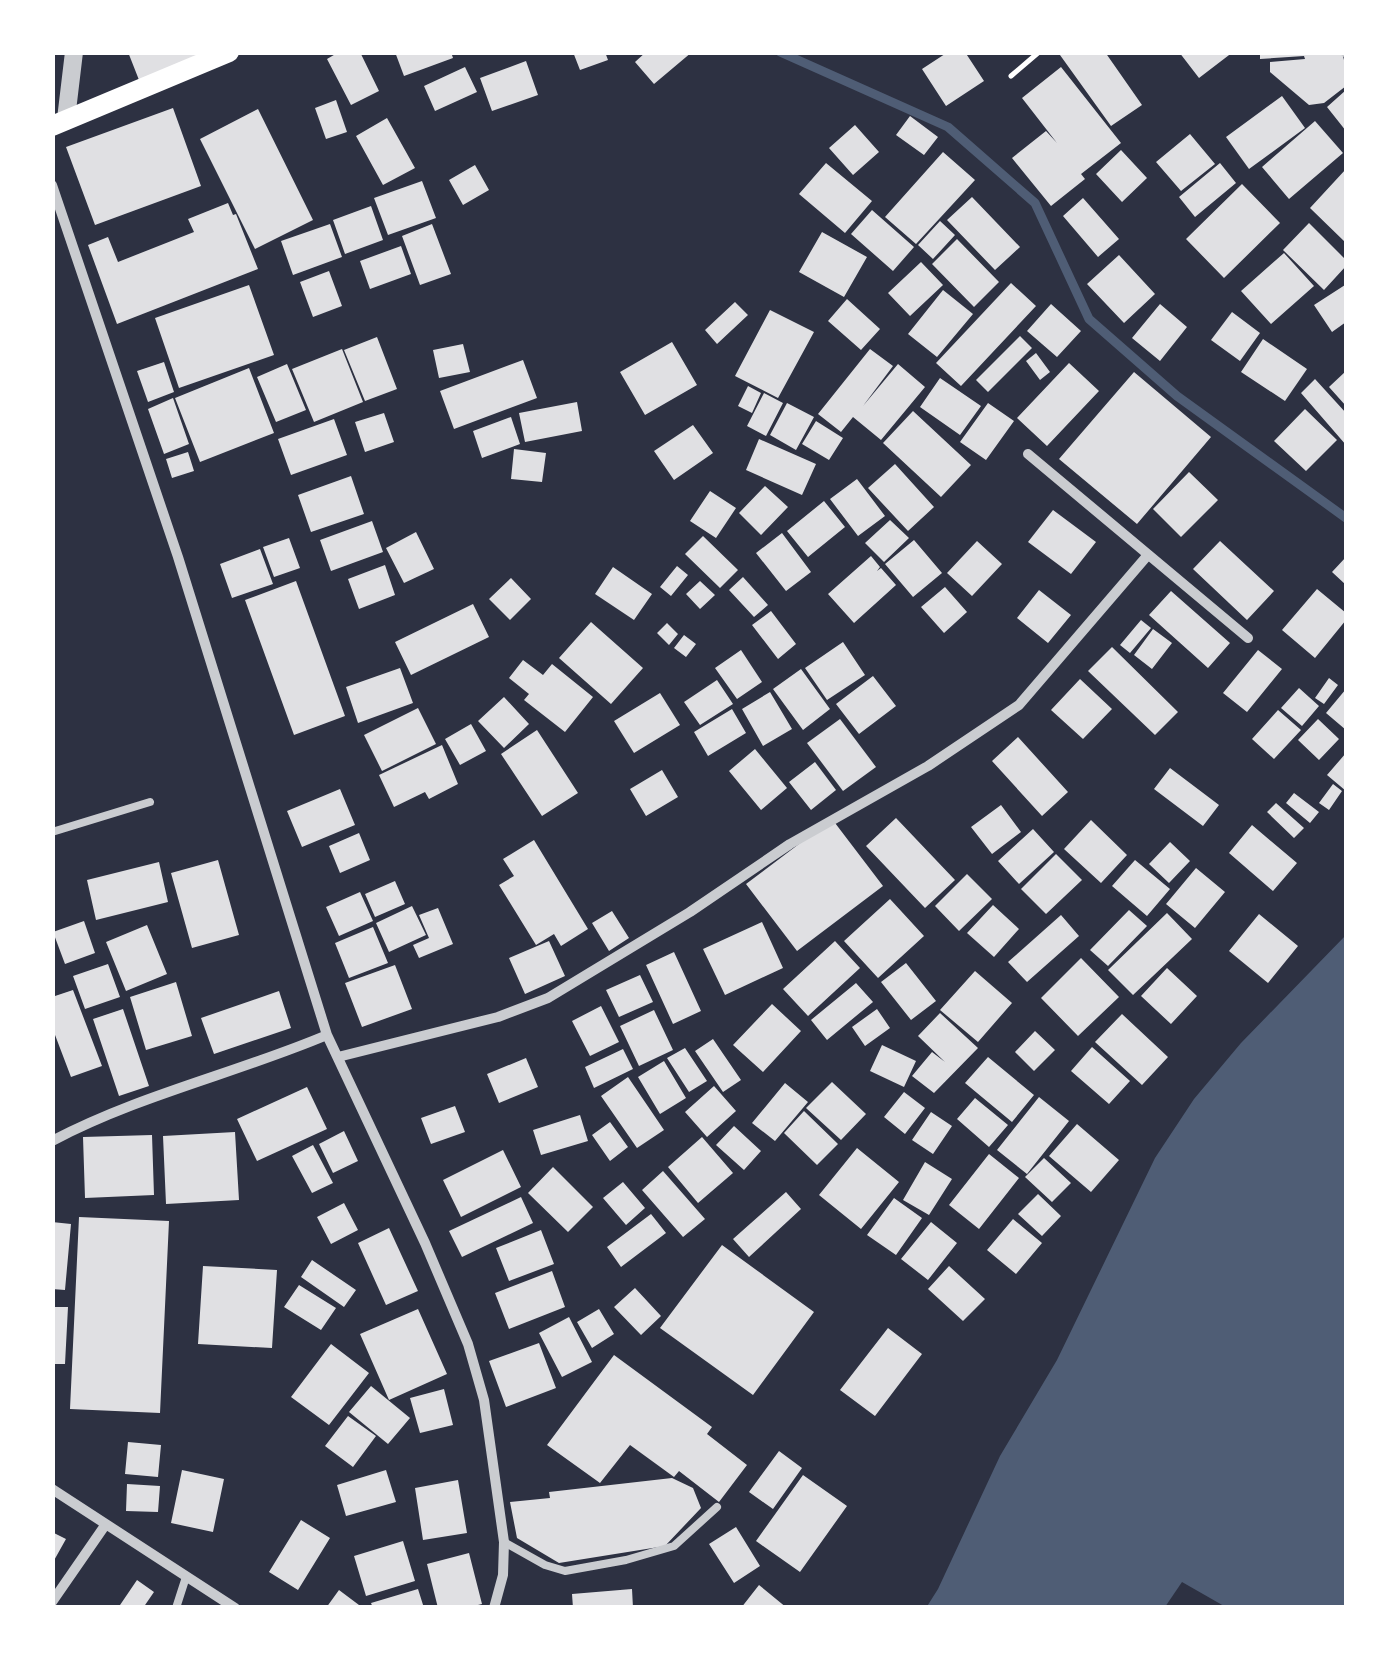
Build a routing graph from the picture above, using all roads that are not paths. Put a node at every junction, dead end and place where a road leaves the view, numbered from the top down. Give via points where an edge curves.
1 (74, 52) edge
2 (229, 52) edge
3 (59, 123) edge
4 (52, 185) edge
5 (1028, 454) dead end
6 (1147, 556) junction
7 (1248, 638) dead end
8 (150, 802) dead end
9 (52, 832) edge
10 (328, 1035) junction
11 (338, 1058) junction
12 (52, 1142) edge
13 (52, 1489) edge
14 (717, 1506) dead end
15 (106, 1524) junction
16 (504, 1542) junction
17 (186, 1577) junction
18 (52, 1602) edge
19 (176, 1608) edge
20 (235, 1608) edge
21 (494, 1608) edge

1 - 3 street
2 - 3 main road
4 - 10 street
5 - 6 street
6 - 7 street
6 - 11 street via 1019,706 928,766 790,844 548,998
8 - 9 lane
10 - 11 street
10 - 12 street via 110,1113
11 - 16 street via 468,1344 484,1400
13 - 15 street
14 - 16 lane via 674,1546 580,1568 554,1570
15 - 17 street
15 - 18 street
16 - 21 street
17 - 19 lane
17 - 20 street

